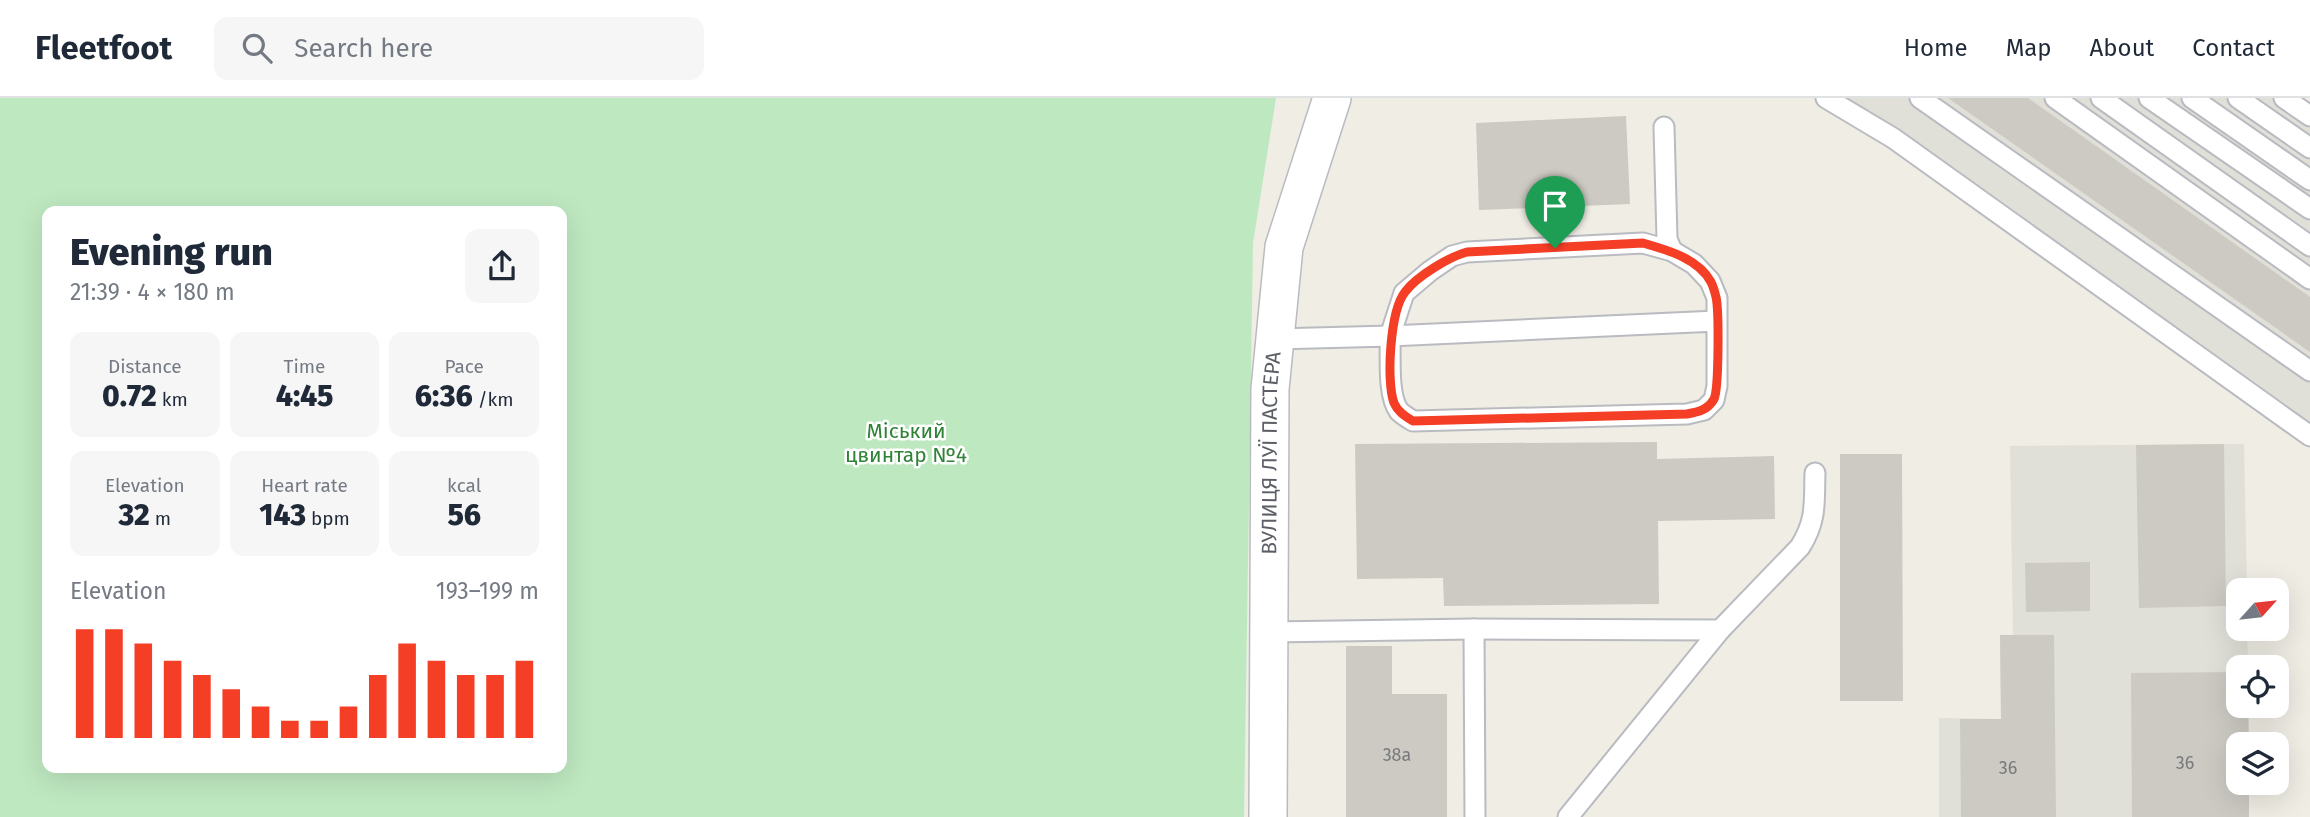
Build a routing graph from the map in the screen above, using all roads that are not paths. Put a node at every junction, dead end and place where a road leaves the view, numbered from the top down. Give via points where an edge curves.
1 (1332, 98) edge
2 (1826, 98) edge
3 (1920, 98) edge
4 (2055, 98) edge
5 (2101, 98) edge
6 (2149, 98) edge
7 (2192, 98) edge
8 (2238, 98) edge
9 (2284, 98) edge
10 (2310, 116) edge
11 (1664, 127) dead end
12 (2310, 148) edge
13 (2310, 180) edge
14 (2310, 209) edge
15 (2310, 246) edge
16 (1672, 251) junction
17 (2310, 279) edge
18 (1717, 321) junction
19 (1390, 336) junction
20 (1275, 339) junction
21 (2310, 372) edge
22 (2310, 436) edge
23 (1815, 473) dead end
24 (1474, 629) junction
25 (1720, 630) junction
26 (1269, 632) junction
27 (1268, 817) edge
28 (1475, 817) edge
29 (1568, 817) edge

1 - 20 street, ВУЛИЦЯ ЛУЇ ПАСТЕРА via 1284,247
2 - 22 lane via 1893,138
3 - 21 lane
4 - 17 lane
5 - 15 lane
6 - 14 lane
7 - 13 lane
8 - 12 lane
9 - 10 lane
11 - 16 lane via 1667,239
16 - 18 lane via 1710,281 1717,298
16 - 19 lane via 1643,243 1452,256 1404,293
18 - 19 lane
18 - 19 lane via 1714,400 1704,410 1687,414 1413,421 1394,403
19 - 20 lane
20 - 26 street, ВУЛИЦЯ ЛУЇ ПАСТЕРА via 1270,389
23 - 25 lane via 1810,531
24 - 25 lane
24 - 26 lane
24 - 28 lane
25 - 29 lane
26 - 27 street, ВУЛИЦЯ ЛУЇ ПАСТЕРА

